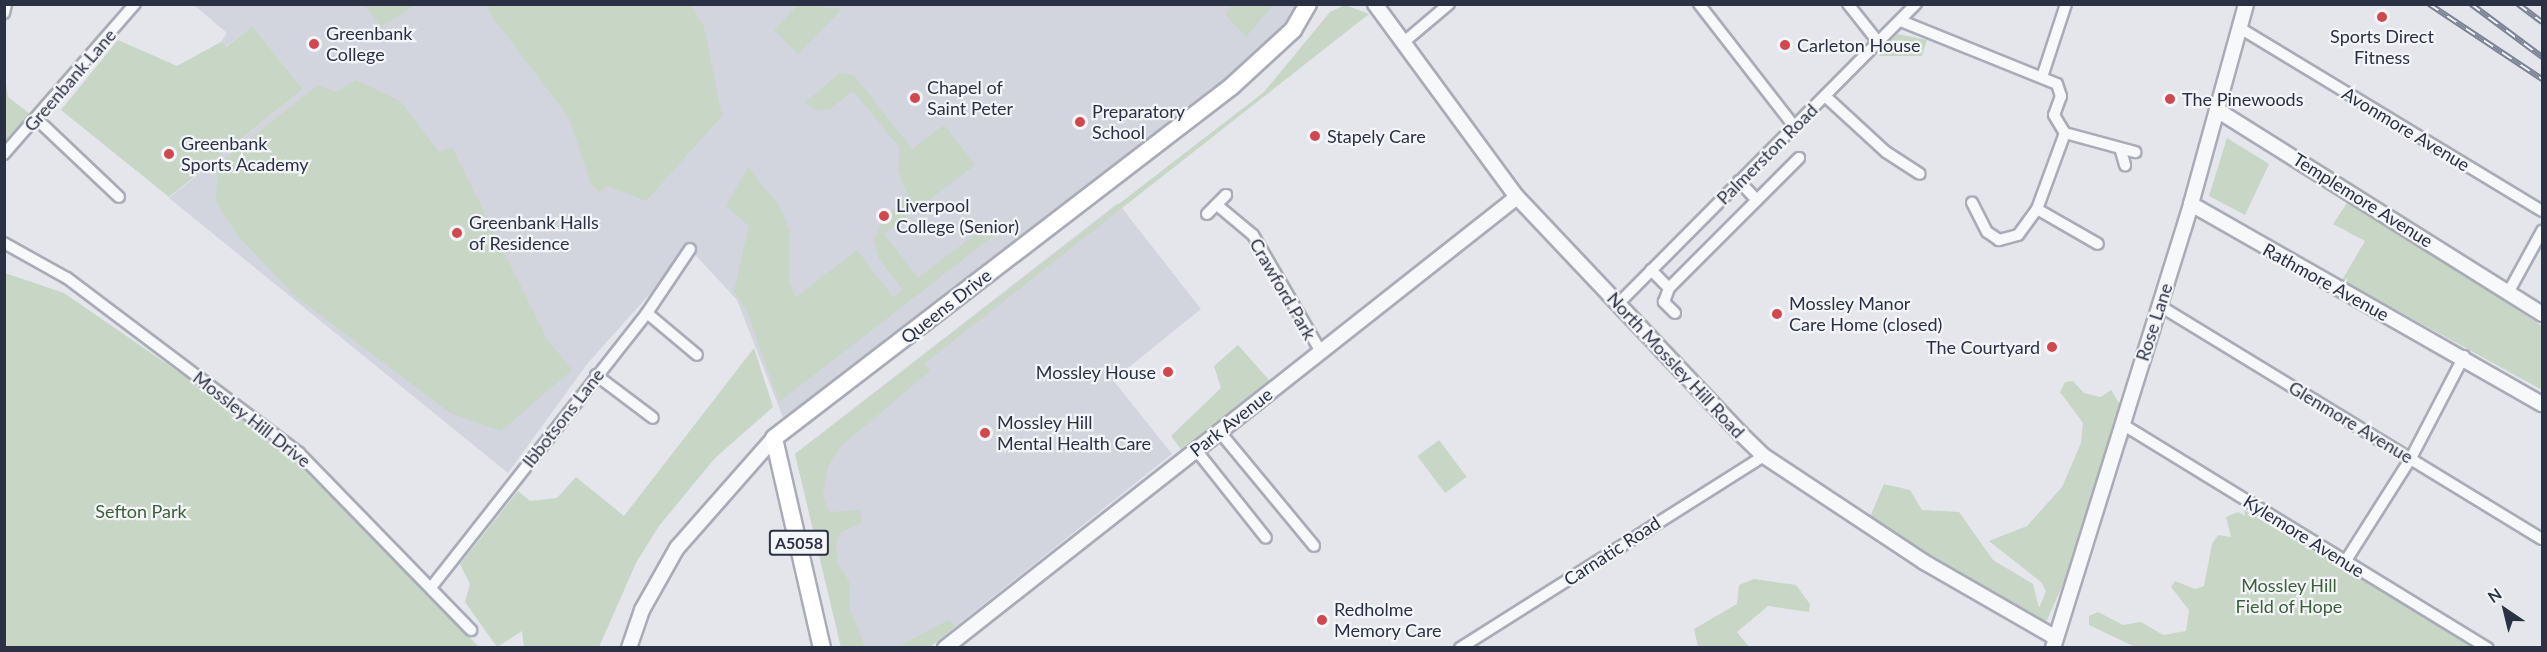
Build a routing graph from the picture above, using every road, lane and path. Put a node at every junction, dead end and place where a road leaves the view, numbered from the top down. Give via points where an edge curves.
1 (6, 4) edge
2 (135, 4) edge
3 (1308, 4) edge
4 (1375, 4) edge
5 (1449, 4) edge
6 (1699, 4) edge
7 (1848, 4) edge
8 (1916, 4) edge
9 (2066, 4) edge
10 (2246, 4) edge
11 (4, 13) edge
12 (1901, 21) junction
13 (2240, 28) junction
14 (1404, 42) junction
15 (1878, 43) junction
16 (2043, 74) junction
17 (1825, 96) junction
18 (2217, 110) junction
19 (44, 126) dead end
20 (1794, 126) junction
21 (2065, 133) junction
22 (2121, 152) junction
23 (2135, 152) dead end
24 (4, 154) edge
25 (1799, 158) dead end
26 (2125, 165) dead end
27 (1920, 174) dead end
28 (1739, 181) junction
29 (1226, 195) dead end
30 (119, 197) dead end
31 (1517, 197) junction
32 (1757, 200) junction
33 (1972, 203) dead end
34 (2191, 204) junction
35 (1217, 205) junction
36 (2037, 209) junction
37 (2542, 211) edge
38 (1207, 214) dead end
39 (2542, 231) edge
40 (4, 243) edge
41 (2098, 244) dead end
42 (690, 249) dead end
43 (1651, 270) junction
44 (1670, 288) junction
45 (2508, 293) junction
46 (1618, 304) junction
47 (2160, 306) junction
48 (647, 313) junction
49 (1675, 313) dead end
50 (2542, 314) edge
51 (1321, 352) junction
52 (697, 355) dead end
53 (2463, 356) junction
54 (596, 375) junction
55 (2542, 404) edge
56 (653, 418) dead end
57 (2122, 424) junction
58 (1219, 431) junction
59 (774, 438) junction
60 (1196, 450) junction
61 (1764, 456) junction
62 (2411, 458) junction
63 (1266, 538) dead end
64 (2542, 539) edge
65 (1314, 546) dead end
66 (2345, 562) junction
67 (433, 585) junction
68 (471, 630) dead end
69 (2054, 643) edge
70 (629, 648) edge
71 (822, 648) edge
72 (945, 648) edge
73 (1460, 648) edge
74 (2488, 648) edge

1 - 11 street
2 - 24 street, Greenbank Lane
3 - 59 main road, Queens Drive via 1293,30 1232,86
4 - 14 street, North Mossley Hill Road
5 - 14 street
6 - 20 street
7 - 15 street
8 - 12 street, Palmerston Road
9 - 16 street
10 - 13 street, Rose Lane
12 - 15 street, Palmerston Road
12 - 16 street
13 - 18 street, Rose Lane
13 - 37 street, Avonmore Avenue
14 - 31 street, North Mossley Hill Road
15 - 17 street, Palmerston Road
16 - 21 street via 2057,84 2061,96 2054,115
17 - 20 street, Palmerston Road
17 - 27 street via 1886,152
18 - 34 street, Rose Lane
18 - 45 street, Templemore Avenue
19 - 30 street
20 - 28 street, Palmerston Road
21 - 22 street
21 - 36 street
22 - 23 street
22 - 26 street
25 - 32 street
28 - 32 street
28 - 43 street, Palmerston Road
29 - 35 street
31 - 46 street, North Mossley Hill Road
31 - 51 street, Park Avenue
32 - 44 street
33 - 36 street via 1987,232 1999,240 2018,235
34 - 47 street, Rose Lane
34 - 53 street, Rathmore Avenue via 2335,289
35 - 38 street
35 - 51 street, Crawford Park via 1253,235
36 - 41 street
39 - 45 street
40 - 67 street, Mossley Hill Drive via 67,278 299,453
42 - 48 street, Ibbotsons Lane
43 - 44 street
43 - 46 street, Palmerston Road
44 - 49 street via 1664,302
45 - 50 street, Templemore Avenue
46 - 61 street, North Mossley Hill Road
47 - 57 street, Rose Lane
47 - 62 street, Glenmore Avenue
48 - 52 street
48 - 54 street, Ibbotsons Lane
51 - 58 street, Park Avenue
53 - 55 street, Rathmore Avenue
53 - 62 street
54 - 56 street
54 - 67 street, Ibbotsons Lane
57 - 66 street, Kylemore Avenue
57 - 69 street, Rose Lane
58 - 60 street, Park Avenue
58 - 65 street
59 - 70 street, Queens Drive via 677,548 642,610
59 - 71 main road, A5058
60 - 63 street
60 - 72 street, Park Avenue
61 - 69 street, North Mossley Hill Road
61 - 73 street, Carnatic Road
62 - 64 street, Glenmore Avenue
62 - 66 street
66 - 74 street, Kylemore Avenue
67 - 68 street, Mossley Hill Drive

